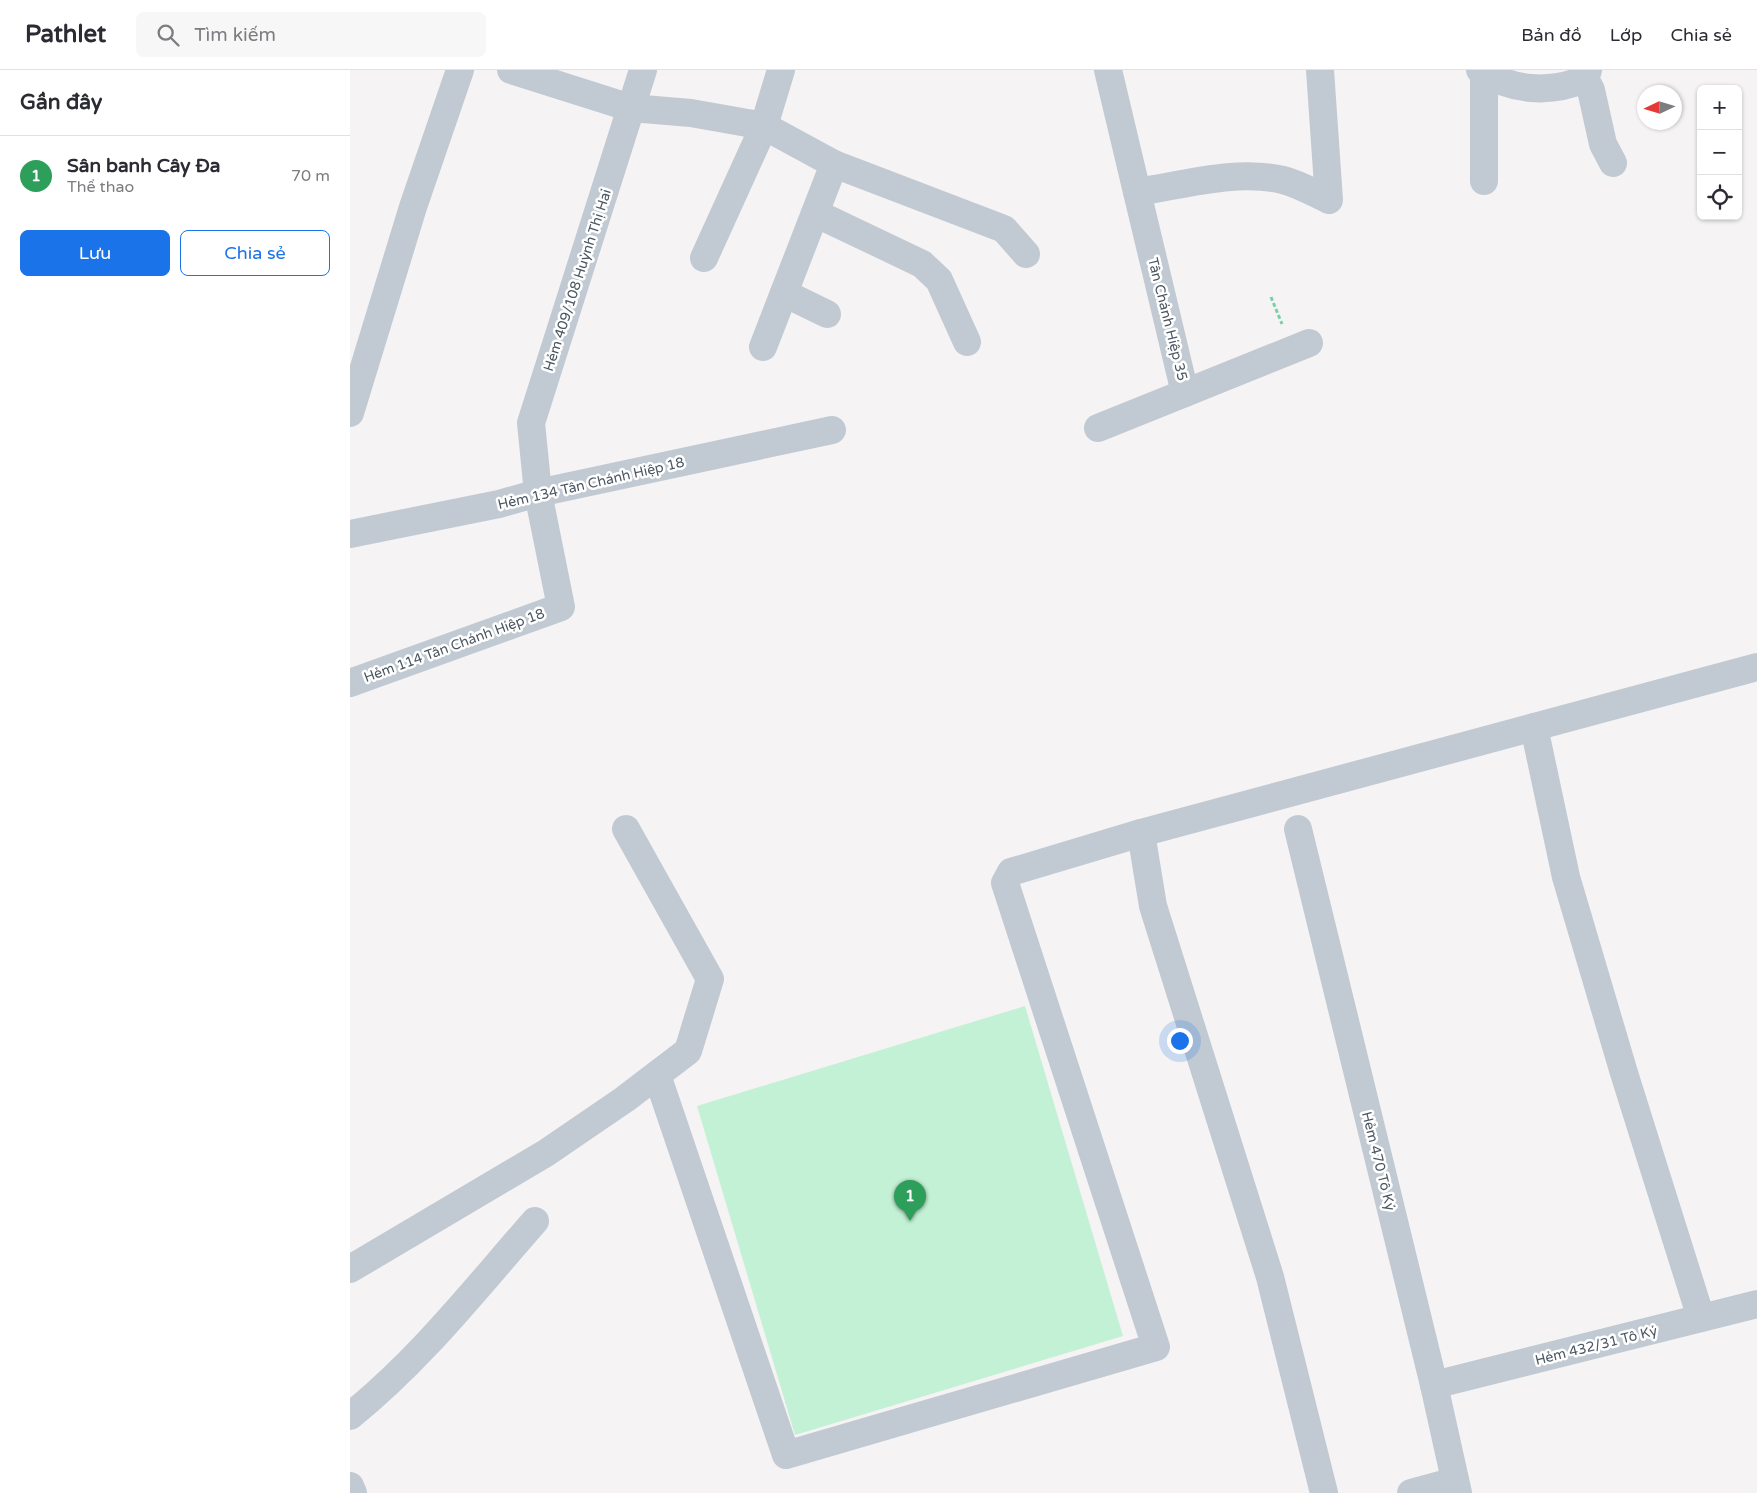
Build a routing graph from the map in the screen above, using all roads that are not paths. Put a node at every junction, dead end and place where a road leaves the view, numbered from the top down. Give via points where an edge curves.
1 (460, 70) edge
2 (511, 70) edge
3 (643, 70) edge
4 (781, 70) edge
5 (1108, 70) edge
6 (1320, 70) edge
7 (1482, 71) edge
8 (1586, 74) edge
9 (631, 108) junction
10 (764, 126) junction
11 (1613, 162) dead end
12 (834, 164) junction
13 (1484, 181) dead end
14 (1137, 192) junction
15 (815, 213) junction
16 (1026, 254) dead end
17 (704, 258) dead end
18 (784, 293) junction
19 (827, 314) dead end
20 (967, 342) dead end
21 (1296, 343) road end
22 (763, 347) dead end
23 (1186, 393) junction
24 (350, 413) edge
25 (1098, 428) dead end
26 (832, 430) dead end
27 (538, 493) junction
28 (350, 534) edge
29 (1757, 667) edge
30 (350, 683) edge
31 (1534, 727) junction
32 (626, 829) dead end
33 (1298, 829) dead end
34 (1141, 832) junction
35 (657, 1075) junction
36 (535, 1222) dead end
37 (350, 1269) edge
38 (1757, 1304) edge
39 (1701, 1318) junction
40 (1434, 1385) junction
41 (350, 1416) edge
42 (350, 1486) edge
43 (1457, 1487) edge
44 (353, 1493) edge
45 (1324, 1493) edge
46 (1411, 1493) edge

1 - 24 street via 413,207
2 - 9 street
3 - 9 street, Hẻm 409/108 Huỳnh Thị Hai
4 - 10 street
5 - 14 street, Tân Chánh Hiệp 35
6 - 14 street via 1329,200 1285,181 1256,176
7 - 8 street via 1501,81 1549,89 1568,86
7 - 13 street
8 - 11 street via 1600,135
9 - 10 street via 691,113
9 - 27 street, Hẻm 409/108 Huỳnh Thị Hai via 531,423
10 - 12 street
10 - 17 street
12 - 15 street
12 - 16 street via 1004,229
14 - 23 street, Tân Chánh Hiệp 35
15 - 18 street
15 - 20 street via 909,256 927,268 945,291
18 - 19 street
18 - 22 street
21 - 23 street, Tân Chánh Hiệp 35
23 - 25 street
26 - 27 street, Hẻm 134 Tân Chánh Hiệp 18
27 - 28 street, Hẻm 134 Tân Chánh Hiệp 18
27 - 30 street, Hẻm 114 Tân Chánh Hiệp 18 via 561,606
29 - 31 street
31 - 34 street
31 - 39 street via 1566,877
32 - 35 street via 710,979 688,1051
33 - 40 street, Hẻm 470 Tô Ký
34 - 35 street via 1011,872 1005,883 1156,1347 786,1454
34 - 45 street via 1153,906 1270,1276
35 - 37 street via 546,1153
36 - 41 street via 422,1349 379,1393
38 - 39 street, Hẻm 432/31 Tô Ký
39 - 40 street, Hẻm 432/31 Tô Ký
40 - 43 street, Hẻm 470 Tô Ký
42 - 44 street
43 - 46 street

